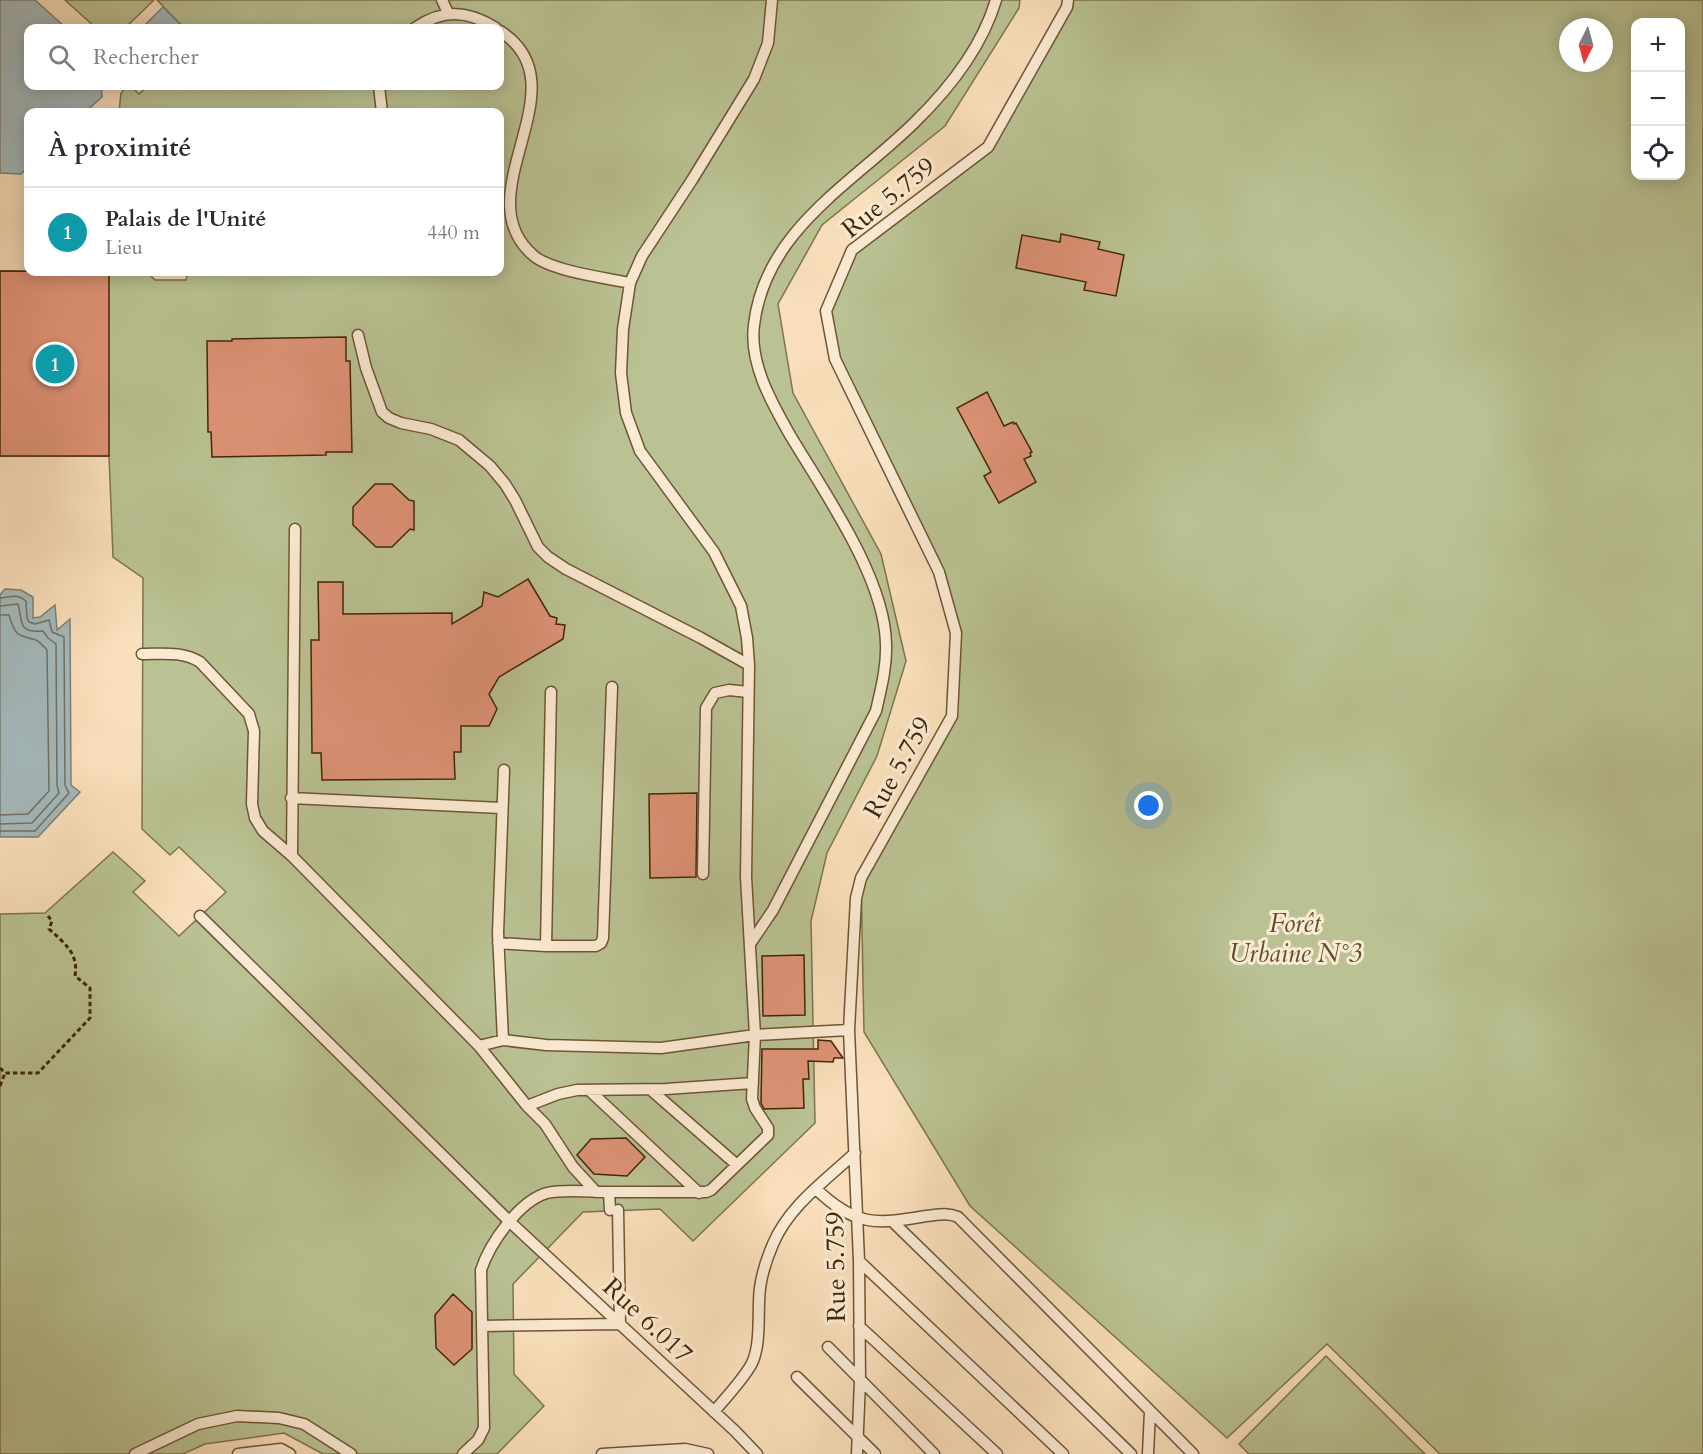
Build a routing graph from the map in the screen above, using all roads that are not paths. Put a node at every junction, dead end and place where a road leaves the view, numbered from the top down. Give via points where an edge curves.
1 (442, 0) edge
2 (772, 0) edge
3 (996, 0) edge
4 (1068, 0) edge
5 (448, 13) junction
6 (422, 24) edge
7 (490, 24) edge
8 (504, 34) edge
9 (379, 90) edge
10 (382, 108) edge
11 (630, 283) junction
12 (358, 334) dead end
13 (295, 529) dead end
14 (142, 654) dead end
15 (749, 665) junction
16 (612, 687) dead end
17 (550, 692) dead end
18 (748, 692) junction
19 (504, 770) dead end
20 (291, 798) junction
21 (501, 808) junction
22 (292, 856) junction
23 (703, 874) dead end
24 (200, 916) dead end
25 (498, 943) junction
26 (750, 944) junction
27 (546, 946) junction
28 (849, 1030) junction
29 (755, 1035) junction
30 (504, 1040) junction
31 (478, 1046) junction
32 (753, 1083) junction
33 (590, 1090) junction
34 (651, 1090) junction
35 (527, 1106) junction
36 (855, 1153) junction
37 (736, 1165) junction
38 (816, 1190) junction
39 (596, 1192) junction
40 (609, 1192) junction
41 (699, 1193) junction
42 (858, 1219) junction
43 (508, 1221) junction
44 (893, 1222) junction
45 (859, 1261) junction
46 (620, 1324) junction
47 (482, 1326) junction
48 (860, 1326) junction
49 (828, 1347) dead end
50 (797, 1377) dead end
51 (860, 1381) junction
52 (1149, 1411) junction
53 (714, 1412) junction
54 (858, 1437) junction
55 (135, 1454) edge
56 (238, 1454) edge
57 (290, 1454) edge
58 (351, 1454) edge
59 (463, 1454) edge
60 (602, 1454) edge
61 (708, 1454) edge
62 (757, 1454) edge
63 (857, 1454) edge
64 (875, 1454) edge
65 (934, 1454) edge
66 (997, 1454) edge
67 (1063, 1454) edge
68 (1131, 1454) edge
69 (1148, 1454) edge
70 (1193, 1454) edge

1 - 5 lane
2 - 11 lane via 768,43 754,79 642,256
3 - 26 lane via 966,63 914,123 811,214 781,249 762,288 754,326 756,355 769,398 864,560 881,609 886,643 876,711 773,910
4 - 28 lane, Rue 5.759 via 988,147 852,250 826,311 835,359 939,572 956,633 952,716 861,878 856,898
5 - 6 lane
5 - 7 lane
8 - 11 lane via 527,59 532,78 532,98 509,202 514,228 534,256 550,264
9 - 10 lane
11 - 15 lane via 621,373 626,413 640,451 714,552 729,579 741,606
12 - 15 lane via 382,412 401,423 459,440 490,466 505,484 538,547 548,557
13 - 20 lane
14 - 22 lane via 192,656 249,714 254,731 255,818 263,831
15 - 18 lane
16 - 27 lane via 603,938 596,946
17 - 27 lane
18 - 23 lane via 715,693 706,708
18 - 26 lane via 746,877
19 - 21 lane
20 - 21 lane
20 - 22 lane
21 - 25 lane
22 - 31 lane
24 - 43 lane, Rue 6.017
25 - 27 lane
25 - 30 lane
26 - 29 lane
28 - 29 lane
28 - 36 lane, Rue 5.759
29 - 30 lane via 661,1048
29 - 32 lane
30 - 31 lane
31 - 35 lane
32 - 34 lane
32 - 37 lane via 755,1108 769,1131
33 - 34 lane
33 - 35 lane via 558,1094
33 - 41 lane
34 - 37 lane
35 - 39 lane
36 - 38 lane
36 - 42 lane, Rue 5.759
37 - 41 lane via 711,1190
38 - 42 lane
38 - 53 lane via 788,1219 774,1242 760,1288 758,1336 752,1364
39 - 40 lane
39 - 43 lane via 550,1192 535,1198
40 - 41 lane
40 - 46 lane via 614,1210
42 - 44 lane
42 - 45 lane, Rue 5.759
43 - 46 lane, Rue 6.017
43 - 47 lane via 481,1270
44 - 52 lane via 944,1213 963,1221
44 - 68 lane
45 - 48 lane, Rue 5.759
45 - 67 lane
46 - 47 lane
46 - 53 lane, Rue 6.017
47 - 59 lane via 484,1428
48 - 51 lane, Rue 5.759
48 - 66 lane
49 - 51 lane
50 - 54 lane
51 - 54 lane, Rue 5.759
51 - 65 lane
52 - 69 lane
52 - 70 lane
53 - 62 lane, Rue 6.017
54 - 63 lane, Rue 5.759
54 - 64 lane
55 - 58 lane via 198,1424 237,1416 304,1424
56 - 57 lane via 281,1449
60 - 61 lane via 685,1449

